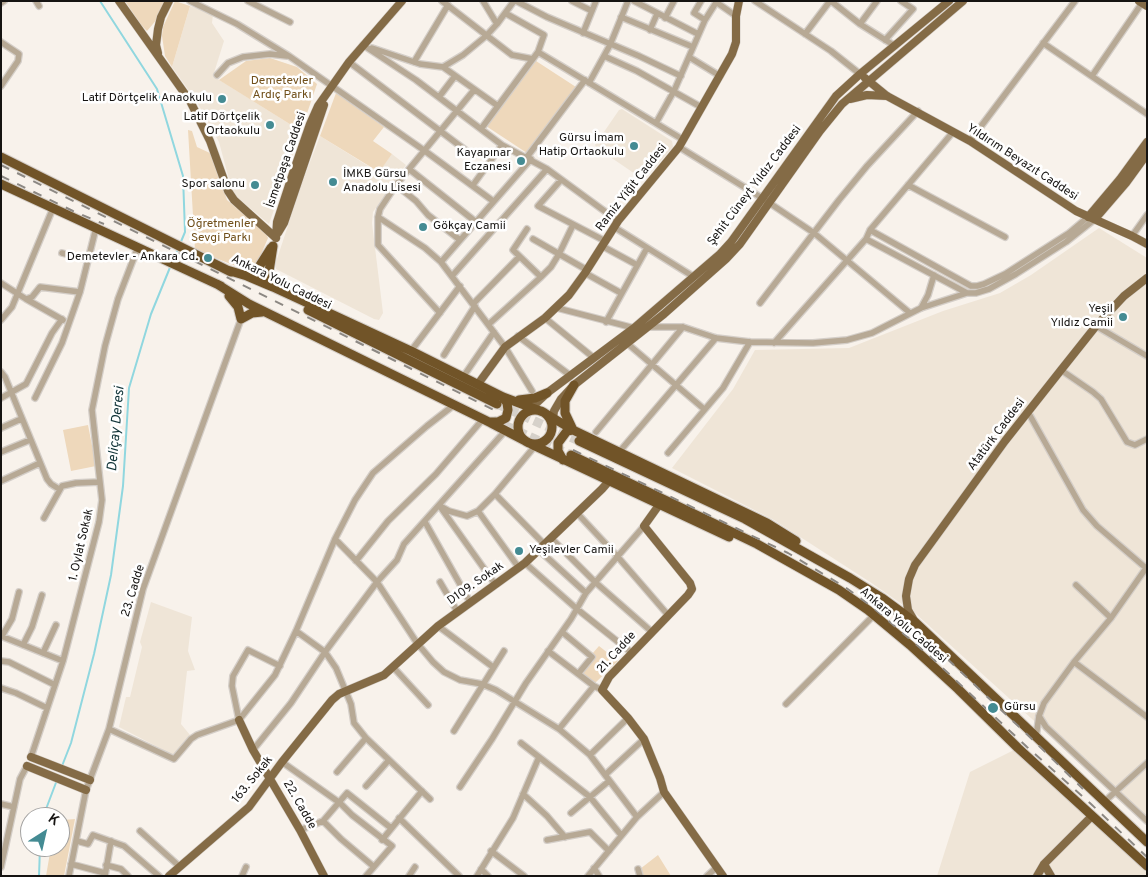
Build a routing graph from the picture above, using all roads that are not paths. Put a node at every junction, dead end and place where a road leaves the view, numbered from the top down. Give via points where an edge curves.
1 (119, 1) edge
2 (169, 1) edge
3 (190, 1) edge
4 (248, 1) edge
5 (402, 1) edge
6 (483, 1) edge
7 (515, 1) edge
8 (572, 1) edge
9 (596, 1) edge
10 (628, 1) edge
11 (634, 1) edge
12 (674, 1) edge
13 (701, 1) edge
14 (739, 1) edge
15 (755, 1) edge
16 (831, 1) edge
17 (843, 1) edge
18 (877, 1) edge
19 (902, 1) edge
20 (949, 1) edge
21 (963, 1) edge
22 (1075, 1) edge
23 (717, 2) edge
24 (445, 3) edge
25 (1143, 3) edge
26 (203, 4) edge
27 (839, 7) junction
28 (592, 11) junction
29 (506, 13) junction
30 (657, 14) junction
31 (736, 16) junction
32 (621, 17) junction
33 (665, 18) junction
34 (705, 20) junction
35 (290, 22) dead end
36 (498, 24) junction
37 (860, 24) junction
38 (650, 30) junction
39 (583, 33) junction
40 (698, 34) junction
41 (805, 34) junction
42 (486, 36) junction
43 (156, 37) junction
44 (145, 38) junction
45 (885, 40) junction
46 (1, 42) edge
47 (1043, 44) junction
48 (363, 45) junction
49 (610, 45) junction
50 (895, 46) junction
51 (693, 47) junction
52 (538, 52) junction
53 (159, 56) junction
54 (290, 56) junction
55 (604, 56) junction
56 (689, 57) junction
57 (533, 60) junction
58 (349, 62) junction
59 (414, 62) junction
60 (443, 67) junction
61 (860, 74) junction
62 (217, 75) dead end
63 (455, 76) junction
64 (680, 76) junction
65 (720, 76) junction
66 (1092, 76) junction
67 (868, 81) junction
68 (587, 82) junction
69 (333, 85) junction
70 (1, 86) edge
71 (474, 90) junction
72 (674, 91) junction
73 (887, 96) junction
74 (439, 97) junction
75 (846, 100) junction
76 (498, 106) junction
77 (701, 108) junction
78 (457, 111) junction
79 (918, 111) junction
80 (1147, 114) edge
81 (656, 123) junction
82 (481, 129) junction
83 (441, 131) junction
84 (953, 132) junction
85 (970, 141) junction
86 (1147, 142) edge
87 (680, 143) junction
88 (502, 144) junction
89 (425, 151) junction
90 (468, 152) dead end
91 (1147, 154) edge
92 (1, 157) edge
93 (529, 158) junction
94 (546, 169) junction
95 (409, 170) junction
96 (561, 180) junction
97 (1, 184) edge
98 (396, 185) junction
99 (473, 185) junction
100 (908, 185) junction
101 (766, 200) junction
102 (493, 201) junction
103 (53, 208) junction
104 (1147, 215) edge
105 (378, 217) junction
106 (1092, 218) junction
107 (476, 222) junction
108 (616, 224) junction
109 (573, 225) junction
110 (96, 228) junction
111 (527, 229) dead end
112 (870, 230) junction
113 (814, 233) junction
114 (1132, 236) junction
115 (1004, 237) dead end
116 (533, 239) dead end
117 (866, 239) junction
118 (460, 240) junction
119 (274, 242) junction
120 (603, 244) junction
121 (1147, 244) edge
122 (138, 247) junction
123 (647, 248) junction
124 (62, 252) dead end
125 (559, 254) junction
126 (519, 257) junction
127 (88, 260) junction
128 (848, 260) junction
129 (441, 262) junction
130 (638, 265) junction
131 (227, 270) junction
132 (191, 271) junction
133 (586, 271) junction
134 (934, 275) junction
135 (247, 276) junction
136 (452, 276) junction
137 (542, 277) junction
138 (694, 277) junction
139 (1147, 278) edge
140 (1, 282) edge
141 (217, 284) junction
142 (460, 286) junction
143 (971, 286) junction
144 (273, 287) junction
145 (80, 292) junction
146 (621, 293) junction
147 (967, 293) junction
148 (17, 294) junction
149 (26, 299) junction
150 (760, 303) dead end
151 (474, 305) junction
152 (557, 308) junction
153 (921, 308) junction
154 (267, 313) junction
155 (440, 313) junction
156 (910, 313) junction
157 (545, 318) junction
158 (62, 319) junction
159 (241, 319) junction
160 (1, 320) edge
161 (606, 322) junction
162 (69, 323) junction
163 (489, 324) junction
164 (1096, 326) junction
165 (649, 327) junction
166 (683, 327) junction
167 (634, 328) junction
168 (494, 332) junction
169 (518, 336) junction
170 (716, 338) junction
171 (750, 342) junction
172 (774, 342) junction
173 (628, 344) junction
174 (505, 348) junction
175 (411, 351) junction
176 (444, 355) dead end
177 (1147, 356) edge
178 (594, 358) junction
179 (652, 364) junction
180 (1061, 370) junction
181 (1, 372) edge
182 (463, 377) junction
183 (573, 380) junction
184 (478, 384) junction
185 (677, 385) junction
186 (532, 391) dead end
187 (11, 393) junction
188 (547, 394) junction
189 (1, 398) edge
190 (35, 398) dead end
191 (500, 400) junction
192 (514, 401) junction
193 (454, 405) junction
194 (530, 409) junction
195 (704, 409) junction
196 (1028, 412) junction
197 (21, 419) junction
198 (488, 420) junction
199 (552, 422) junction
200 (1, 428) edge
201 (506, 430) junction
202 (573, 430) junction
203 (596, 432) dead end
204 (1147, 439) edge
205 (30, 440) junction
206 (579, 441) tunnel mouth
207 (531, 444) junction
208 (620, 451) junction
209 (1, 452) edge
210 (668, 453) dead end
211 (567, 458) junction
212 (40, 463) junction
213 (1, 480) edge
214 (609, 481) junction
215 (100, 482) junction
216 (59, 490) junction
217 (495, 494) junction
218 (659, 505) junction
219 (440, 506) junction
220 (478, 511) junction
221 (577, 513) junction
222 (44, 518) dead end
223 (425, 522) junction
224 (644, 526) junction
225 (551, 538) junction
226 (335, 539) junction
227 (542, 547) junction
228 (617, 556) junction
229 (356, 561) junction
230 (522, 565) junction
231 (1146, 568) edge
232 (804, 571) junction
233 (850, 578) junction
234 (377, 582) junction
235 (440, 582) dead end
236 (595, 582) junction
237 (495, 584) junction
238 (1076, 585) dead end
239 (20, 592) dead end
240 (586, 593) junction
241 (42, 596) dead end
242 (470, 602) junction
243 (577, 608) junction
244 (457, 611) junction
245 (668, 615) junction
246 (874, 615) junction
247 (1111, 618) junction
248 (916, 624) junction
249 (56, 625) dead end
250 (438, 626) junction
251 (296, 631) junction
252 (562, 632) junction
253 (652, 632) junction
254 (2, 636) edge
255 (418, 643) junction
256 (23, 645) junction
257 (504, 651) dead end
258 (548, 651) junction
259 (325, 652) junction
260 (43, 653) junction
261 (632, 653) junction
262 (1, 660) edge
263 (63, 661) junction
264 (1074, 662) junction
265 (280, 666) junction
266 (393, 666) junction
267 (493, 667) junction
268 (578, 674) junction
269 (482, 684) junction
270 (55, 685) junction
271 (594, 686) junction
272 (1, 688) edge
273 (602, 690) junction
274 (346, 692) junction
275 (516, 700) junction
276 (786, 704) dead end
277 (428, 705) dead end
278 (47, 708) junction
279 (1038, 716) junction
280 (1147, 717) edge
281 (628, 718) junction
282 (239, 720) junction
283 (109, 729) junction
284 (559, 729) junction
285 (454, 731) dead end
286 (1036, 737) junction
287 (366, 738) junction
288 (644, 739) junction
289 (522, 743) dead end
290 (253, 750) junction
291 (590, 755) junction
292 (539, 757) junction
293 (31, 758) joint
294 (389, 760) junction
295 (282, 762) junction
296 (1147, 763) edge
297 (27, 766) joint
298 (337, 772) dead end
299 (605, 775) junction
300 (270, 778) junction
301 (90, 780) junction
302 (609, 781) junction
303 (366, 786) dead end
304 (460, 787) dead end
305 (86, 790) junction
306 (422, 791) junction
307 (664, 792) junction
308 (1114, 792) junction
309 (523, 794) junction
310 (590, 797) junction
311 (430, 800) dead end
312 (340, 802) junction
313 (1104, 802) junction
314 (1, 804) edge
315 (14, 807) junction
316 (571, 812) dead end
317 (1092, 816) junction
318 (637, 817) junction
319 (399, 818) junction
320 (323, 821) junction
321 (1147, 822) edge
322 (391, 828) junction
323 (300, 830) junction
324 (140, 831) dead end
325 (621, 835) junction
326 (565, 836) junction
327 (111, 840) junction
328 (382, 840) junction
329 (547, 840) dead end
330 (77, 841) junction
331 (1147, 842) edge
332 (491, 851) junction
333 (609, 851) junction
334 (3, 856) edge
335 (72, 864) junction
336 (1044, 864) junction
337 (106, 865) junction
338 (179, 866) junction
339 (373, 866) junction
340 (1147, 866) edge
341 (1, 867) edge
342 (246, 867) dead end
343 (415, 867) dead end
344 (594, 868) junction
345 (716, 868) junction
346 (481, 869) junction
347 (105, 874) edge
348 (69, 876) edge
349 (128, 876) edge
350 (159, 876) edge
351 (169, 876) edge
352 (242, 876) edge
353 (324, 876) edge
354 (366, 876) edge
355 (409, 876) edge
356 (459, 876) edge
357 (477, 876) edge
358 (488, 876) edge
359 (524, 876) edge
360 (588, 876) edge
361 (599, 876) edge
362 (707, 876) edge
363 (723, 876) edge
364 (1037, 876) edge
365 (1051, 876) edge

1 - 44 main road
2 - 43 main road
3 - 26 street
4 - 35 street
5 - 48 main road, İsmetpaşa Caddesi
6 - 36 street
7 - 29 street
7 - 39 street
8 - 28 street
9 - 28 street
10 - 32 street
11 - 30 street
12 - 33 street
13 - 34 street via 694,13
14 - 31 main road, Ramiz Yiğit Caddesi
15 - 41 street
16 - 27 street
16 - 41 street
17 - 27 street
18 - 37 street
19 - 45 street via 913,10
20 - 50 main road, Şehit Cüneyt Yıldız Caddesi
21 - 67 main road, Şehit Cüneyt Yıldız Caddesi
22 - 47 street
23 - 31 street
23 - 34 street
24 - 42 street
24 - 59 street
25 - 66 street
26 - 54 street
27 - 37 street
28 - 39 street
29 - 36 street
29 - 52 street via 544,35
30 - 33 street
30 - 38 street
31 - 65 main road, Ramiz Yiğit Caddesi via 736,42
32 - 38 street
32 - 49 street
33 - 40 street
34 - 40 street
36 - 42 street
37 - 45 street
38 - 51 street
39 - 49 street
40 - 51 street
41 - 61 street
42 - 57 street via 512,55
42 - 60 street via 463,56
43 - 44 main road via 153,40
43 - 53 main road
44 - 53 main road
45 - 50 street
46 - 70 street via 19,54 18,61
47 - 66 street
47 - 85 street
48 - 58 main road, İsmetpaşa Caddesi
48 - 59 street
48 - 74 street
49 - 55 street
49 - 64 street
50 - 61 main road, Şehit Cüneyt Yıldız Caddesi
51 - 56 street
52 - 57 street
52 - 68 street
53 - 119 main road via 190,102 210,141 228,191
54 - 62 street via 243,57 228,63
54 - 69 street
55 - 68 street
55 - 72 street
56 - 64 street
56 - 65 street
57 - 76 street
58 - 69 main road, İsmetpaşa Caddesi
58 - 83 street
59 - 60 street
60 - 63 street
61 - 67 main road, Yıldırım Beyazıt Caddesi
61 - 101 main road, Şehit Cüneyt Yıldız Caddesi via 827,108
63 - 71 street
63 - 74 street
64 - 72 street
65 - 77 main road, Ramiz Yiğit Caddesi
66 - 80 street
67 - 73 main road, Yıldırım Beyazıt Caddesi
67 - 75 main road, Şehit Cüneyt Yıldız Caddesi
68 - 81 street
68 - 93 street
69 - 89 street
69 - 119 main road, İsmetpaşa Caddesi via 310,124
71 - 76 street
71 - 78 street
72 - 77 street
72 - 81 street
73 - 75 main road, Yıldırım Beyazıt Caddesi via 867,95
73 - 79 main road, Yıldırım Beyazıt Caddesi
74 - 78 street
75 - 101 main road, Şehit Cüneyt Yıldız Caddesi
76 - 82 street
77 - 87 main road, Ramiz Yiğit Caddesi
78 - 82 street
78 - 83 street
79 - 84 main road, Yıldırım Beyazıt Caddesi
79 - 113 street via 867,166
81 - 87 street
82 - 88 street
83 - 89 street
83 - 90 street
84 - 85 main road, Yıldırım Beyazıt Caddesi
84 - 100 street
85 - 106 main road, Yıldırım Beyazıt Caddesi via 1059,201
86 - 106 main road
87 - 101 street
87 - 108 main road, Ramiz Yiğit Caddesi
88 - 93 street
88 - 99 street
89 - 95 street
89 - 99 street
91 - 106 main road via 1126,183
92 - 131 highway, Ankara Yolu Caddesi
93 - 94 street
93 - 102 street
94 - 96 street
94 - 136 street
95 - 98 street
95 - 107 street
96 - 108 street
96 - 109 street via 538,206
97 - 103 highway
98 - 105 street
98 - 118 street
99 - 102 street
100 - 112 street
100 - 115 street
101 - 113 street
101 - 138 main road, Şehit Cüneyt Yıldız Caddesi via 731,242
101 - 165 main road via 740,244
102 - 107 street
103 - 110 highway
103 - 148 street
104 - 114 street
105 - 129 street
105 - 155 street via 378,244
106 - 114 main road, Yıldırım Beyazıt Caddesi
106 - 143 street via 1005,274
106 - 147 street via 1066,242 1003,282 976,293
107 - 118 street
108 - 120 main road, Ramiz Yiğit Caddesi
108 - 123 street
109 - 120 street
109 - 125 street
110 - 122 highway
110 - 127 street
111 - 126 street via 513,250
112 - 117 street
112 - 143 street
113 - 128 street
113 - 150 street
114 - 121 main road, Yıldırım Beyazıt Caddesi
116 - 125 street
117 - 128 street
117 - 134 street
118 - 129 street
119 - 135 highway via 257,270
119 - 144 highway via 268,278
120 - 130 street
120 - 133 main road, Ramiz Yiğit Caddesi
122 - 132 highway
122 - 215 street, 1. Oylat Sokak via 118,299 92,410
123 - 130 street
123 - 138 street
124 - 127 street
125 - 133 street
125 - 137 street
126 - 137 street
126 - 151 street
127 - 145 street
128 - 156 street
128 - 172 street
129 - 136 street
130 - 146 street
131 - 135 highway
131 - 191 highway, Ankara Yolu Caddesi
132 - 141 highway
132 - 159 highway via 234,301
133 - 146 street
133 - 152 main road, Ramiz Yiğit Caddesi
134 - 147 street
134 - 153 street
135 - 144 highway
136 - 142 street
137 - 163 street
138 - 167 main road, Şehit Cüneyt Yıldız Caddesi
139 - 164 main road, Atatürk Caddesi via 1124,296
140 - 148 street
141 - 154 highway
141 - 198 highway
142 - 151 street
142 - 155 street
143 - 147 street
144 - 175 highway
145 - 149 street via 40,288
145 - 162 street
146 - 161 street
147 - 153 street
148 - 149 street
148 - 160 street via 12,307
149 - 158 street
151 - 163 street
151 - 176 street
152 - 157 main road, Ramiz Yiğit Caddesi
152 - 161 street
153 - 156 street
154 - 159 highway via 252,313
154 - 193 highway
155 - 175 street
156 - 172 street via 872,334 847,340
157 - 169 main road, Ramiz Yiğit Caddesi
157 - 178 street
158 - 162 street
158 - 187 street via 26,384
159 - 283 street, 23. Cadde via 143,589
161 - 167 street
162 - 190 street
163 - 168 street
164 - 177 street
164 - 180 main road, Atatürk Caddesi
165 - 166 street
165 - 173 main road
166 - 170 street
166 - 179 street
167 - 178 main road, Şehit Cüneyt Yıldız Caddesi
168 - 174 street
168 - 182 street
169 - 174 main road, Ramiz Yiğit Caddesi
169 - 183 street
170 - 171 street
170 - 185 street
171 - 172 street
171 - 195 street via 723,388
173 - 179 street
173 - 183 main road
174 - 184 main road, Ramiz Yiğit Caddesi
174 - 186 street
175 - 182 highway
178 - 183 main road, Şehit Cüneyt Yıldız Caddesi
179 - 185 street
179 - 203 street
180 - 196 main road, Atatürk Caddesi
180 - 204 street via 1101,399 1127,442 1135,445
181 - 187 street
182 - 184 highway
183 - 188 main road, Şehit Cüneyt Yıldız Caddesi
183 - 199 main road via 554,410
183 - 202 highway via 565,413
184 - 191 highway
185 - 195 street
185 - 208 street
187 - 189 street
187 - 197 street
188 - 192 highway
188 - 194 main road, Şehit Cüneyt Yıldız Caddesi
191 - 192 highway
191 - 198 highway via 508,403 506,418 498,422
192 - 194 highway
193 - 198 highway
193 - 226 street via 373,473
194 - 199 highway via 543,412
194 - 207 highway via 521,417 518,426 520,436
195 - 210 street
196 - 231 street via 1083,510
196 - 248 main road, Atatürk Caddesi via 915,565 906,596 908,610
197 - 200 street
197 - 205 street
198 - 201 highway
198 - 229 street via 388,521
199 - 202 highway
199 - 207 highway via 550,436 542,443
201 - 207 highway
201 - 219 street
202 - 208 highway
202 - 211 highway via 567,431 558,443 558,451
205 - 209 street
205 - 212 street
206 - 233 highway, Ankara Yolu Caddesi via 745,519
207 - 211 highway
207 - 217 street
208 - 233 highway via 767,523
211 - 214 highway
211 - 232 highway, Ankara Yolu Caddesi via 757,544
212 - 213 street
212 - 216 street via 47,479
214 - 218 highway
214 - 221 main road, D109. Sokak
215 - 216 street via 68,484
215 - 263 street, 1. Oylat Sokak via 99,522
216 - 222 street
217 - 220 street
217 - 227 street
218 - 224 main road
218 - 232 highway
219 - 220 street via 467,516
219 - 223 street
219 - 237 street
220 - 230 street
221 - 225 main road, D109. Sokak
221 - 228 street
223 - 234 street via 404,544 397,560
223 - 242 street
224 - 228 street
224 - 245 main road, 21. Cadde via 692,589
225 - 227 main road, D109. Sokak
225 - 236 street
226 - 229 street
226 - 251 street
227 - 230 main road, D109. Sokak
227 - 240 street
228 - 236 street
228 - 245 street
229 - 234 street
230 - 237 main road, D109. Sokak
230 - 243 street
231 - 247 street
232 - 246 highway, Ankara Yolu Caddesi via 839,590
233 - 248 highway, Ankara Yolu Caddesi
234 - 255 street
234 - 259 street
235 - 244 street
236 - 240 street
236 - 253 street
237 - 242 main road, D109. Sokak
238 - 247 street
239 - 254 street via 12,619
240 - 243 street
241 - 256 street
242 - 244 main road, D109. Sokak
243 - 252 street
243 - 261 street
244 - 250 main road, D109. Sokak
245 - 253 main road, 21. Cadde
246 - 276 street
246 - 317 highway, Ankara Yolu Caddesi via 962,692
247 - 264 street
248 - 286 highway, Ankara Yolu Caddesi
249 - 260 street
250 - 255 main road, D109. Sokak
250 - 267 street
251 - 259 street
251 - 265 street
252 - 258 street
252 - 268 street via 592,657
253 - 261 main road, 21. Cadde
254 - 256 street
255 - 266 main road, D109. Sokak
255 - 269 street via 444,672 460,680
256 - 260 street
257 - 267 street
258 - 268 street
258 - 275 street
259 - 274 street
259 - 290 street via 291,704
260 - 263 street
261 - 273 main road, 21. Cadde via 609,676
262 - 270 street
263 - 270 street, 1. Oylat Sokak
264 - 279 street
264 - 280 street
265 - 282 street
265 - 282 street via 248,650 233,676
266 - 274 main road, D109. Sokak via 384,675
266 - 277 street
267 - 269 street
268 - 271 street
269 - 275 street
269 - 285 street
270 - 278 street, 1. Oylat Sokak
271 - 273 street
271 - 284 street
272 - 278 street
273 - 281 main road, 21. Cadde
274 - 287 street via 354,723
274 - 295 main road, 163. Sokak via 332,700
275 - 284 street
275 - 304 street
278 - 293 street, 1. Oylat Sokak
279 - 286 street
279 - 308 street
281 - 288 main road, 21. Cadde
281 - 291 street
282 - 283 street via 204,731 191,739 174,759
282 - 290 main road, 22. Cadde
283 - 301 street, 23. Cadde
284 - 291 street
286 - 313 highway, Ankara Yolu Caddesi
287 - 294 street
287 - 298 street
288 - 299 street
288 - 307 main road, 21. Cadde
289 - 292 street
290 - 300 main road, 22. Cadde
291 - 299 street
292 - 309 street
292 - 310 street
293 - 301 main road
294 - 303 street
294 - 306 street
295 - 300 main road, 163. Sokak
295 - 312 street
296 - 308 street
297 - 305 main road
297 - 315 street
299 - 302 street
300 - 323 main road, 22. Cadde
300 - 338 main road, 163. Sokak via 248,807
301 - 305 street, 23. Cadde
302 - 310 street
302 - 318 street
305 - 330 street, 23. Cadde
306 - 311 street
306 - 319 street
307 - 318 street
307 - 345 main road, 21. Cadde
308 - 313 street
308 - 321 street
309 - 326 street
309 - 332 street
310 - 316 street
310 - 325 street
312 - 320 street
312 - 322 street via 347,793
312 - 328 street
313 - 331 highway, Ankara Yolu Caddesi
314 - 315 street
315 - 334 street
317 - 336 main road
317 - 340 highway, Ankara Yolu Caddesi
318 - 325 street
319 - 322 street
319 - 356 street
320 - 323 street
320 - 339 street
322 - 328 street
323 - 353 main road, 22. Cadde
324 - 338 street
325 - 333 street
326 - 329 street
326 - 333 street via 590,832
327 - 330 street via 93,835 88,844
327 - 337 street
327 - 350 street via 124,846
328 - 339 street via 392,846
330 - 335 street, 23. Cadde
332 - 346 street
332 - 359 street
333 - 344 street
334 - 341 street
335 - 347 street
335 - 348 street, 23. Cadde
336 - 364 main road
336 - 365 main road
337 - 347 street
337 - 349 street via 122,869
338 - 351 main road, 163. Sokak
339 - 354 street
342 - 352 street
343 - 355 street
344 - 360 street
344 - 361 street
345 - 362 street
345 - 363 main road, 21. Cadde
346 - 357 street
346 - 358 street

